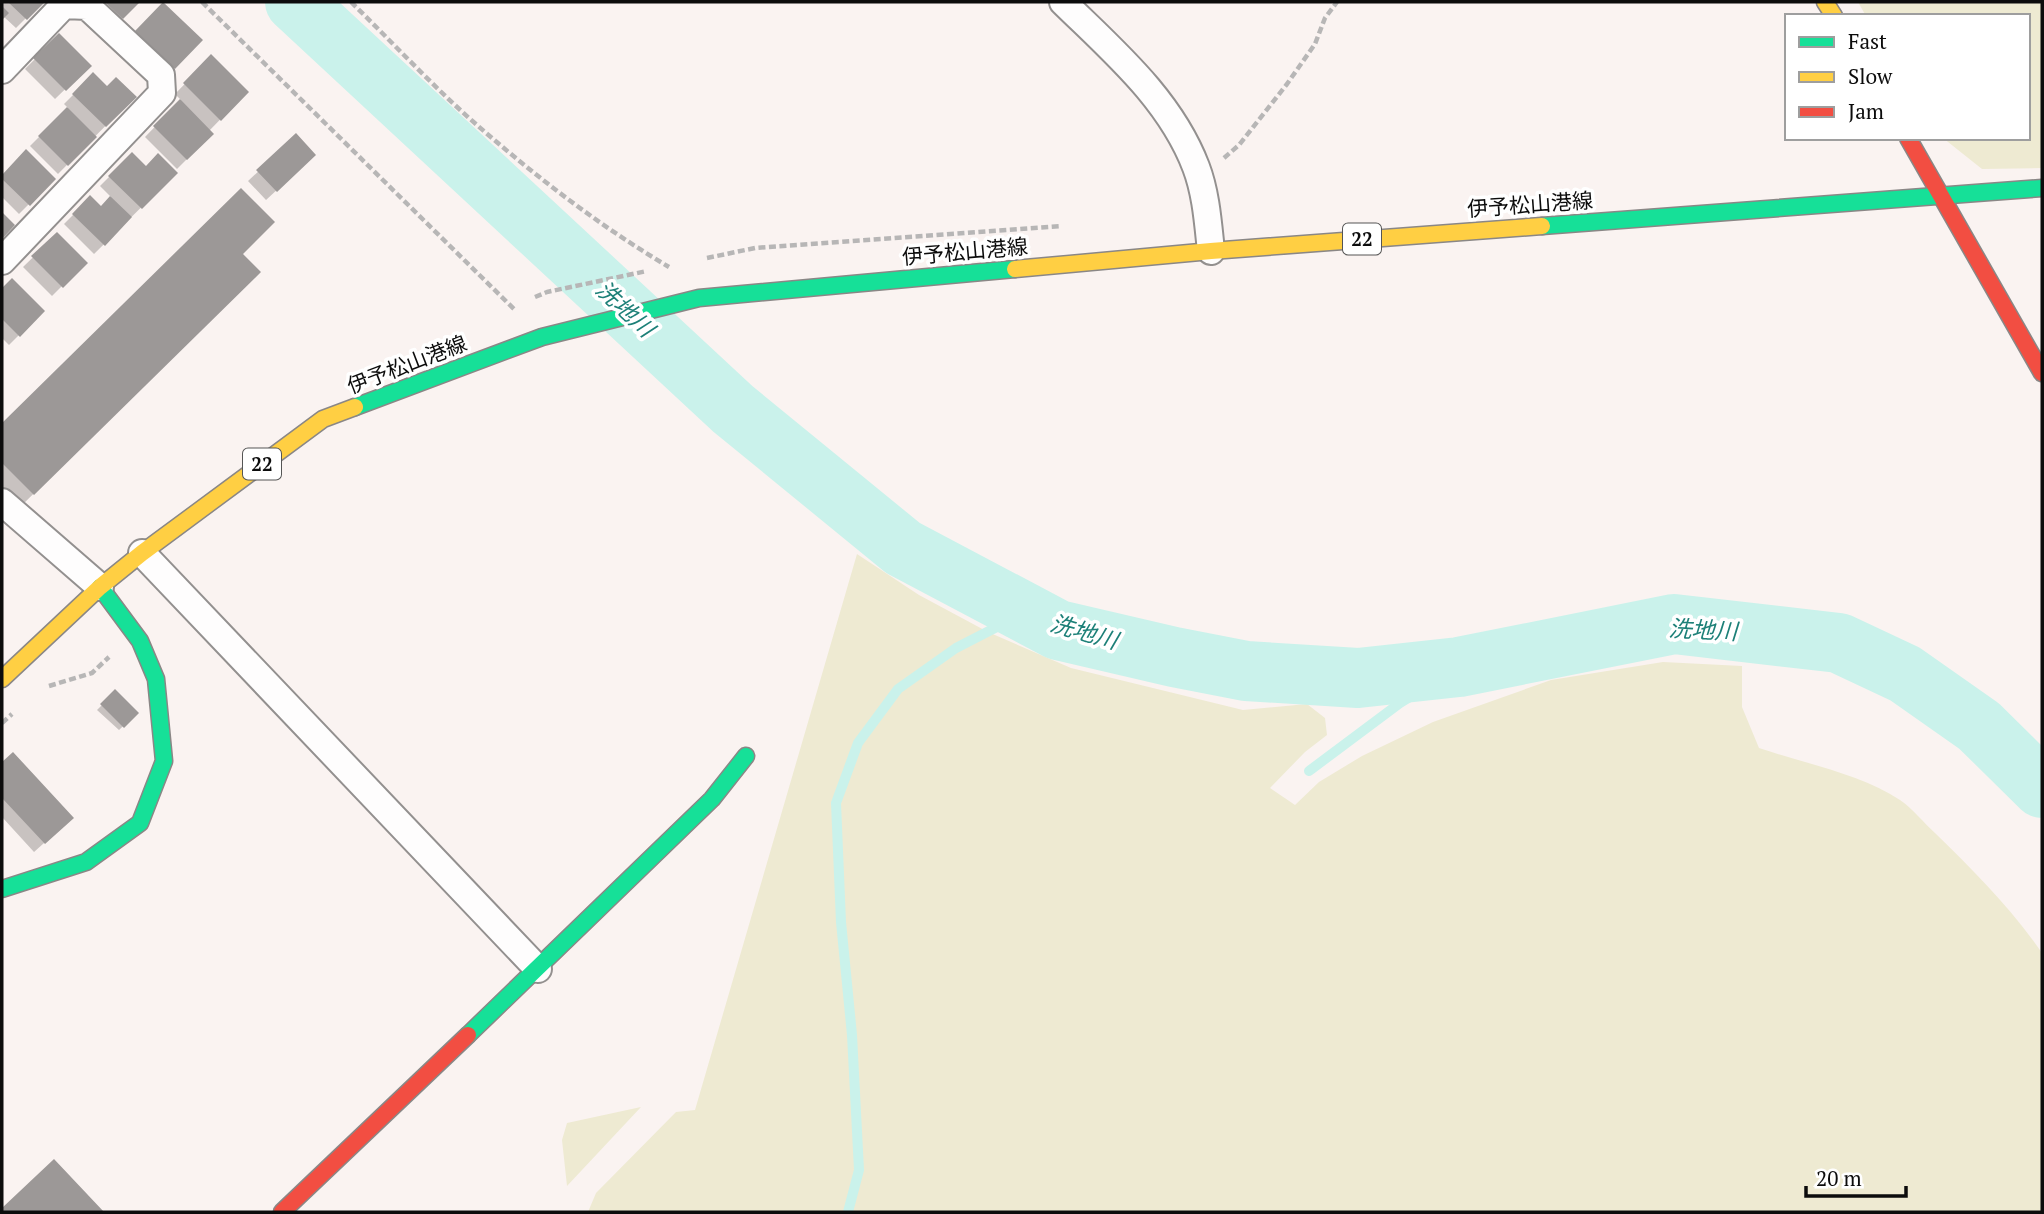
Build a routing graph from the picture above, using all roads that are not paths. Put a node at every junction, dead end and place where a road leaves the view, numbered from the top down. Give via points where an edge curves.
1 (1063, 2) edge
2 (2, 70) edge
3 (1909, 140) edge
4 (2042, 188) edge
5 (1942, 195) junction
6 (1211, 250) junction
7 (2, 261) edge
8 (2042, 373) edge
9 (2, 502) edge
10 (142, 552) junction
11 (100, 587) junction
12 (2, 679) edge
13 (746, 756) dead end
14 (2, 889) edge
15 (538, 969) junction
16 (282, 1212) edge

1 - 6 street via 1143,83 1182,136 1197,169
2 - 7 street via 64,5 87,6 161,75 162,93
3 - 5 main road
4 - 5 main road, 伊予松山港線 / 22
5 - 6 main road, 伊予松山港線 / 22
5 - 8 main road
6 - 10 main road, 伊予松山港線 / 22 via 691,300 542,337 323,419
9 - 11 street
10 - 11 main road, 伊予松山港線 / 22
10 - 15 street
11 - 12 main road, 伊予松山港線 / 22
11 - 14 main road via 140,641 156,679 164,761 140,823 86,862
13 - 15 main road via 712,799
15 - 16 main road

